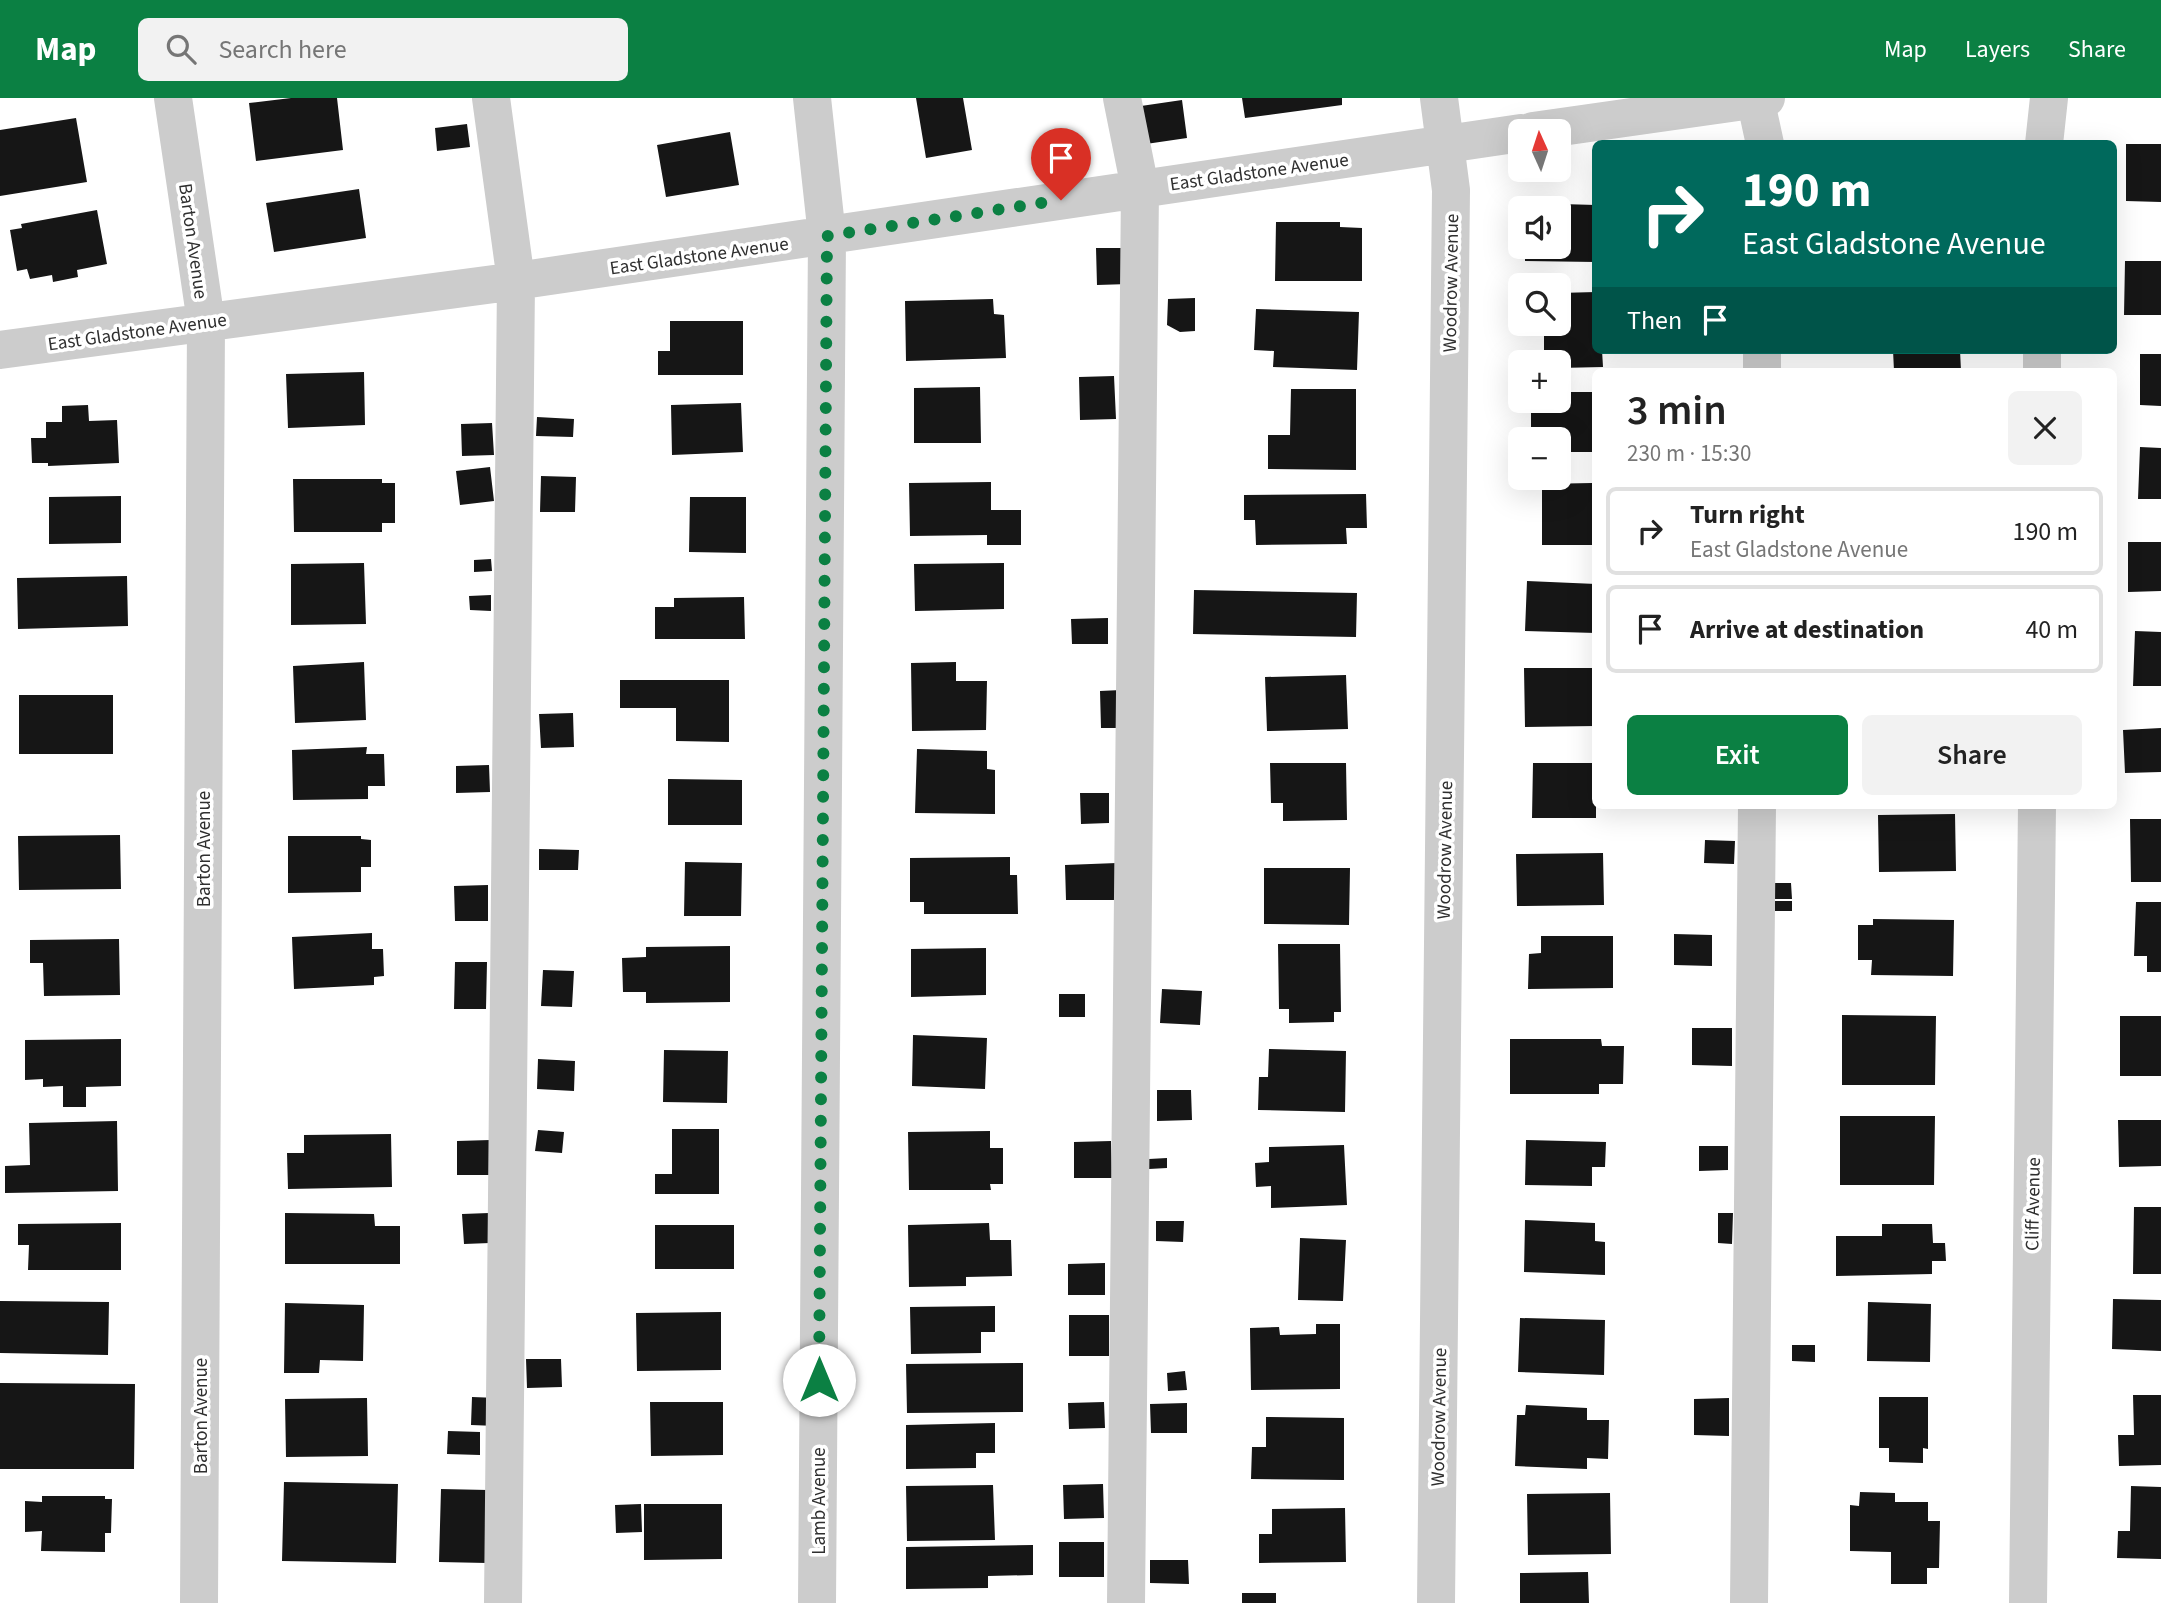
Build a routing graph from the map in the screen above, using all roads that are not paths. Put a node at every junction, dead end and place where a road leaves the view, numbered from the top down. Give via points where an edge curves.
1 (173, 98) edge
2 (491, 98) edge
3 (812, 98) edge
4 (1122, 98) edge
5 (1439, 98) edge
6 (2049, 98) edge
7 (1759, 99) edge
8 (1572, 125) edge
9 (1508, 135) edge
10 (1764, 140) edge
11 (2044, 140) edge
12 (1446, 144) junction
13 (1139, 188) junction
14 (827, 236) junction
15 (516, 281) junction
16 (206, 322) junction
17 (0, 350) edge
18 (1757, 809) edge
19 (2037, 809) edge
20 (199, 1603) edge
21 (503, 1603) edge
22 (817, 1603) edge
23 (1126, 1603) edge
24 (1436, 1603) edge
25 (1749, 1603) edge
26 (2028, 1603) edge

1 - 16 street, Barton Avenue
2 - 15 street
3 - 14 street, Lamb Avenue
4 - 13 street
5 - 12 street, Woodrow Avenue
6 - 11 street
7 - 8 street
7 - 10 street
9 - 12 street, East Gladstone Avenue
12 - 13 street, East Gladstone Avenue
12 - 24 street, Woodrow Avenue via 1451,190
13 - 14 street, East Gladstone Avenue
13 - 23 street
14 - 15 street, East Gladstone Avenue
14 - 22 street, Lamb Avenue
15 - 16 street, East Gladstone Avenue
15 - 21 street
16 - 17 street, East Gladstone Avenue
16 - 20 street, Barton Avenue
18 - 25 street
19 - 26 street, Cliff Avenue

